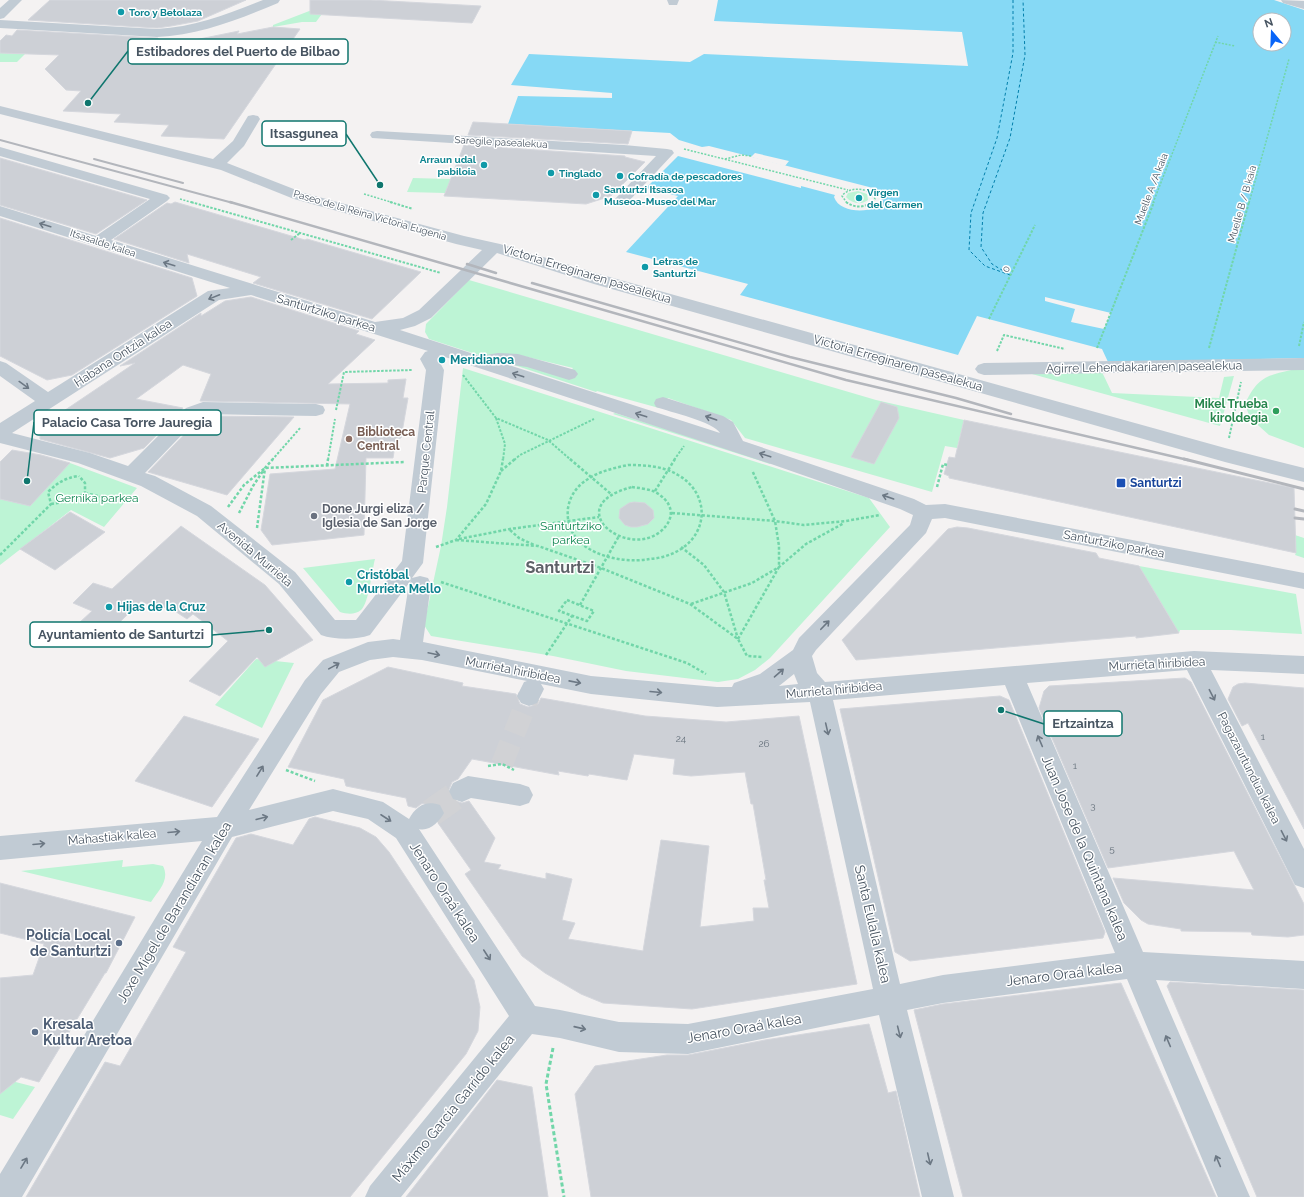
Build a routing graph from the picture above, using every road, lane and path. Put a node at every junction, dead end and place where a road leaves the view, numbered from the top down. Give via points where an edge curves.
1 (274, 0) edge
2 (1287, 0) edge
3 (1304, 5) edge
4 (5, 13) edge
5 (1218, 36) dead end
6 (1215, 42) junction
7 (1234, 46) dead end
8 (1289, 59) dead end
9 (0, 110) edge
10 (253, 119) dead end
11 (377, 135) dead end
12 (239, 143) junction
13 (0, 151) edge
14 (667, 153) junction
15 (752, 156) dead end
16 (191, 159) junction
17 (724, 159) junction
18 (221, 166) junction
19 (848, 190) junction
20 (162, 198) junction
21 (623, 199) dead end
22 (0, 211) edge
23 (1035, 225) dead end
24 (300, 233) junction
25 (291, 240) dead end
26 (98, 242) junction
27 (488, 252) junction
28 (448, 275) dead end
29 (206, 276) joint
30 (252, 290) junction
31 (425, 314) junction
32 (989, 319) dead end
33 (1304, 322) edge
34 (373, 327) junction
35 (1097, 348) dead end
36 (997, 350) dead end
37 (1208, 352) dead end
38 (429, 357) junction
39 (1301, 357) edge
40 (477, 362) junction
41 (1245, 365) junction
42 (0, 367) edge
43 (1095, 368) junction
44 (984, 370) dead end
45 (569, 374) dead end
46 (49, 401) junction
47 (663, 403) dead end
48 (316, 410) dead end
49 (336, 410) dead end
50 (599, 416) dead end
51 (496, 418) junction
52 (0, 432) edge
53 (0, 437) edge
54 (1228, 438) dead end
55 (548, 440) junction
56 (735, 445) junction
57 (684, 446) dead end
58 (425, 461) junction
59 (96, 463) junction
60 (750, 465) dead end
61 (947, 465) dead end
62 (327, 466) junction
63 (265, 468) junction
64 (667, 470) junction
65 (501, 471) junction
66 (131, 475) junction
67 (1304, 475) edge
68 (79, 476) junction
69 (591, 476) junction
70 (937, 487) dead end
71 (263, 488) dead end
72 (656, 491) junction
73 (85, 493) junction
74 (611, 494) junction
75 (236, 495) dead end
76 (247, 497) dead end
77 (261, 501) dead end
78 (125, 502) dead end
79 (51, 504) junction
80 (924, 512) junction
81 (672, 513) junction
82 (704, 515) junction
83 (882, 515) dead end
84 (599, 517) junction
85 (567, 521) junction
86 (775, 521) junction
87 (846, 521) junction
88 (510, 529) junction
89 (619, 536) junction
90 (456, 540) junction
91 (441, 546) dead end
92 (538, 546) junction
93 (681, 547) junction
94 (0, 550) edge
95 (4, 551) junction
96 (0, 555) edge
97 (606, 557) junction
98 (779, 567) junction
99 (601, 568) junction
100 (414, 578) junction
101 (1304, 581) edge
102 (724, 592) junction
103 (690, 604) junction
104 (580, 605) junction
105 (572, 616) junction
106 (567, 623) junction
107 (738, 639) junction
108 (365, 640) junction
109 (410, 650) junction
110 (546, 655) dead end
111 (801, 656) junction
112 (770, 658) dead end
113 (1194, 660) junction
114 (1304, 665) edge
115 (1012, 675) junction
116 (715, 688) junction
117 (819, 691) junction
118 (281, 768) dead end
119 (316, 782) dead end
120 (462, 791) tunnel mouth
121 (520, 796) dead end
122 (224, 828) junction
123 (0, 848) edge
124 (1304, 876) edge
125 (1136, 965) junction
126 (1304, 975) edge
127 (890, 1000) junction
128 (526, 1019) junction
129 (554, 1046) dead end
130 (4, 1197) edge
131 (381, 1197) edge
132 (564, 1197) edge
133 (938, 1197) edge
134 (1234, 1197) edge

1 - 4 street via 208,26 157,33
2 - 3 street
5 - 6 path, Muelle A /A kaia
6 - 7 path
6 - 35 path, Muelle A /A kaia
8 - 37 path, Muelle B / B kaia
9 - 16 street, Paseo de la Reina Victoria Eugenia
10 - 12 street
11 - 14 street, Saregile pasealekua
12 - 16 street
12 - 18 street
13 - 20 street
14 - 17 path via 674,146
14 - 21 street
15 - 17 path via 741,155
16 - 18 street, Paseo de la Reina Victoria Eugenia
17 - 19 path
18 - 27 street, Paseo de la Reina Victoria Eugenia via 299,196 462,241
19 - 19 path via 842,199 851,205 865,206 872,204 875,199 873,194 866,191
20 - 24 path via 173,197
20 - 26 street
26 -> 22 street, Itsasalde kalea
23 - 32 path, 0
24 - 25 path
24 - 28 path
29 -> 26 street, Itsasalde kalea
27 - 31 street
27 - 67 street, Victoria Erreginaren pasealekua via 608,282 1224,455
29 - 30 street, Santurtziko parkea
30 - 34 street, Santurtziko parkea
30 -> 46 street, Habana Ontzia kalea via 214,295
31 - 34 street via 394,326
31 - 38 street via 418,331
33 - 39 path
34 - 38 street, Santurtziko parkea
36 - 43 path via 1004,335 1074,351 1090,360
38 - 40 street, Santurtziko parkea
38 - 51 path via 462,374
38 - 58 street, Parque Central
39 - 41 street, Agirre Lehendakariaren pasealekua
40 - 45 street via 495,358 519,358
56 -> 40 street, Santurtziko parkea
41 - 43 street, Agirre Lehendakariaren pasealekua
41 - 54 path
42 -> 46 street
43 - 44 street, Agirre Lehendakariaren pasealekua
46 - 52 street, Habana Ontzia kalea
56 -> 47 street via 726,426 716,420
48 - 66 street via 204,408 193,412
49 - 62 path
50 - 55 path
51 - 55 path
51 - 65 path via 505,444
53 - 59 street
55 - 65 path via 520,455
55 - 69 path
80 -> 56 street, Santurtziko parkea
57 - 64 path
58 - 62 path
58 - 100 street, Parque Central via 412,563
59 - 66 street
59 - 68 path
60 - 86 path
61 - 70 path via 943,464
62 - 63 path
63 - 75 path
63 - 76 path
64 - 69 path via 648,465 628,465
64 - 72 path
64 - 82 path via 695,488 702,502
65 - 90 path via 486,504
66 - 108 street, Avenida Murrieta via 148,481 204,511 287,578 329,629
68 - 73 path via 85,483
68 - 79 path via 66,478 55,485 48,492
69 - 74 path
69 - 85 path via 576,489 570,499
71 - 77 path
72 - 74 path via 632,487
72 - 81 path via 670,505
73 - 78 path
73 - 79 path via 70,501
74 - 84 path via 603,500 599,508
79 - 95 path
80 - 101 street, Santurtziko parkea via 959,513
111 -> 80 street via 807,644 919,528
81 - 82 path
81 - 89 path via 670,522 654,535 631,539
82 - 86 path
82 - 93 path via 699,530
83 - 87 path
84 - 85 path
84 - 89 path via 609,532
85 - 88 path
85 - 97 path via 574,536 588,548
86 - 87 path via 804,526
86 - 98 path
87 - 98 path via 806,544
88 - 90 path
88 - 92 path via 519,538
89 - 97 path
90 - 91 path
90 - 92 path
92 - 99 path
93 - 97 path via 670,554 650,560 628,561
93 - 102 path via 704,566
94 - 95 path
95 - 96 path
97 - 99 path
98 - 102 path via 752,583
98 - 107 path
99 - 103 path
99 - 104 path
100 - 106 path
100 - 108 street, Parque Central
100 - 109 street
102 - 103 path
102 - 107 path
103 - 107 path
104 - 105 path via 567,600 559,611
104 - 105 path via 594,611 587,621
105 - 106 path
106 - 110 path
106 - 116 path via 687,663
107 - 112 path via 747,656
108 - 109 street, Murrieta hiribidea
122 -> 108 street, Joxe Migel de Barandiaran kalea via 312,686 331,666
109 -> 116 street, Murrieta hiribidea via 591,685
116 -> 111 street via 768,682
111 - 117 street, Santa Eulalia kalea via 806,677
113 - 114 street, Murrieta hiribidea
113 - 115 street, Murrieta hiribidea
113 -> 124 street, Pagazaurtundua kalea
115 - 117 street, Murrieta hiribidea
125 -> 115 street, Juan Jose de la Quintana kalea via 1117,926
116 - 117 street, Murrieta hiribidea via 780,695
117 -> 127 street, Santa Eulalia kalea
118 - 119 path
120 - 121 street via 468,787
123 -> 122 street, Mahastiak kalea
122 -> 128 street, Jenaro Oraá kalea via 333,800 374,810 405,830
130 -> 122 street, Joxe Migel de Barandiaran kalea
125 - 126 street, Jenaro Oraá kalea
125 - 127 street, Jenaro Oraá kalea via 943,989
134 -> 125 street, Juan Jose de la Quintana kalea
128 -> 127 street, Jenaro Oraá kalea via 619,1037 688,1039
127 -> 133 street, Santa Eulalia kalea
128 - 131 street, Máximo García Garrido kalea
129 - 132 path via 546,1084

